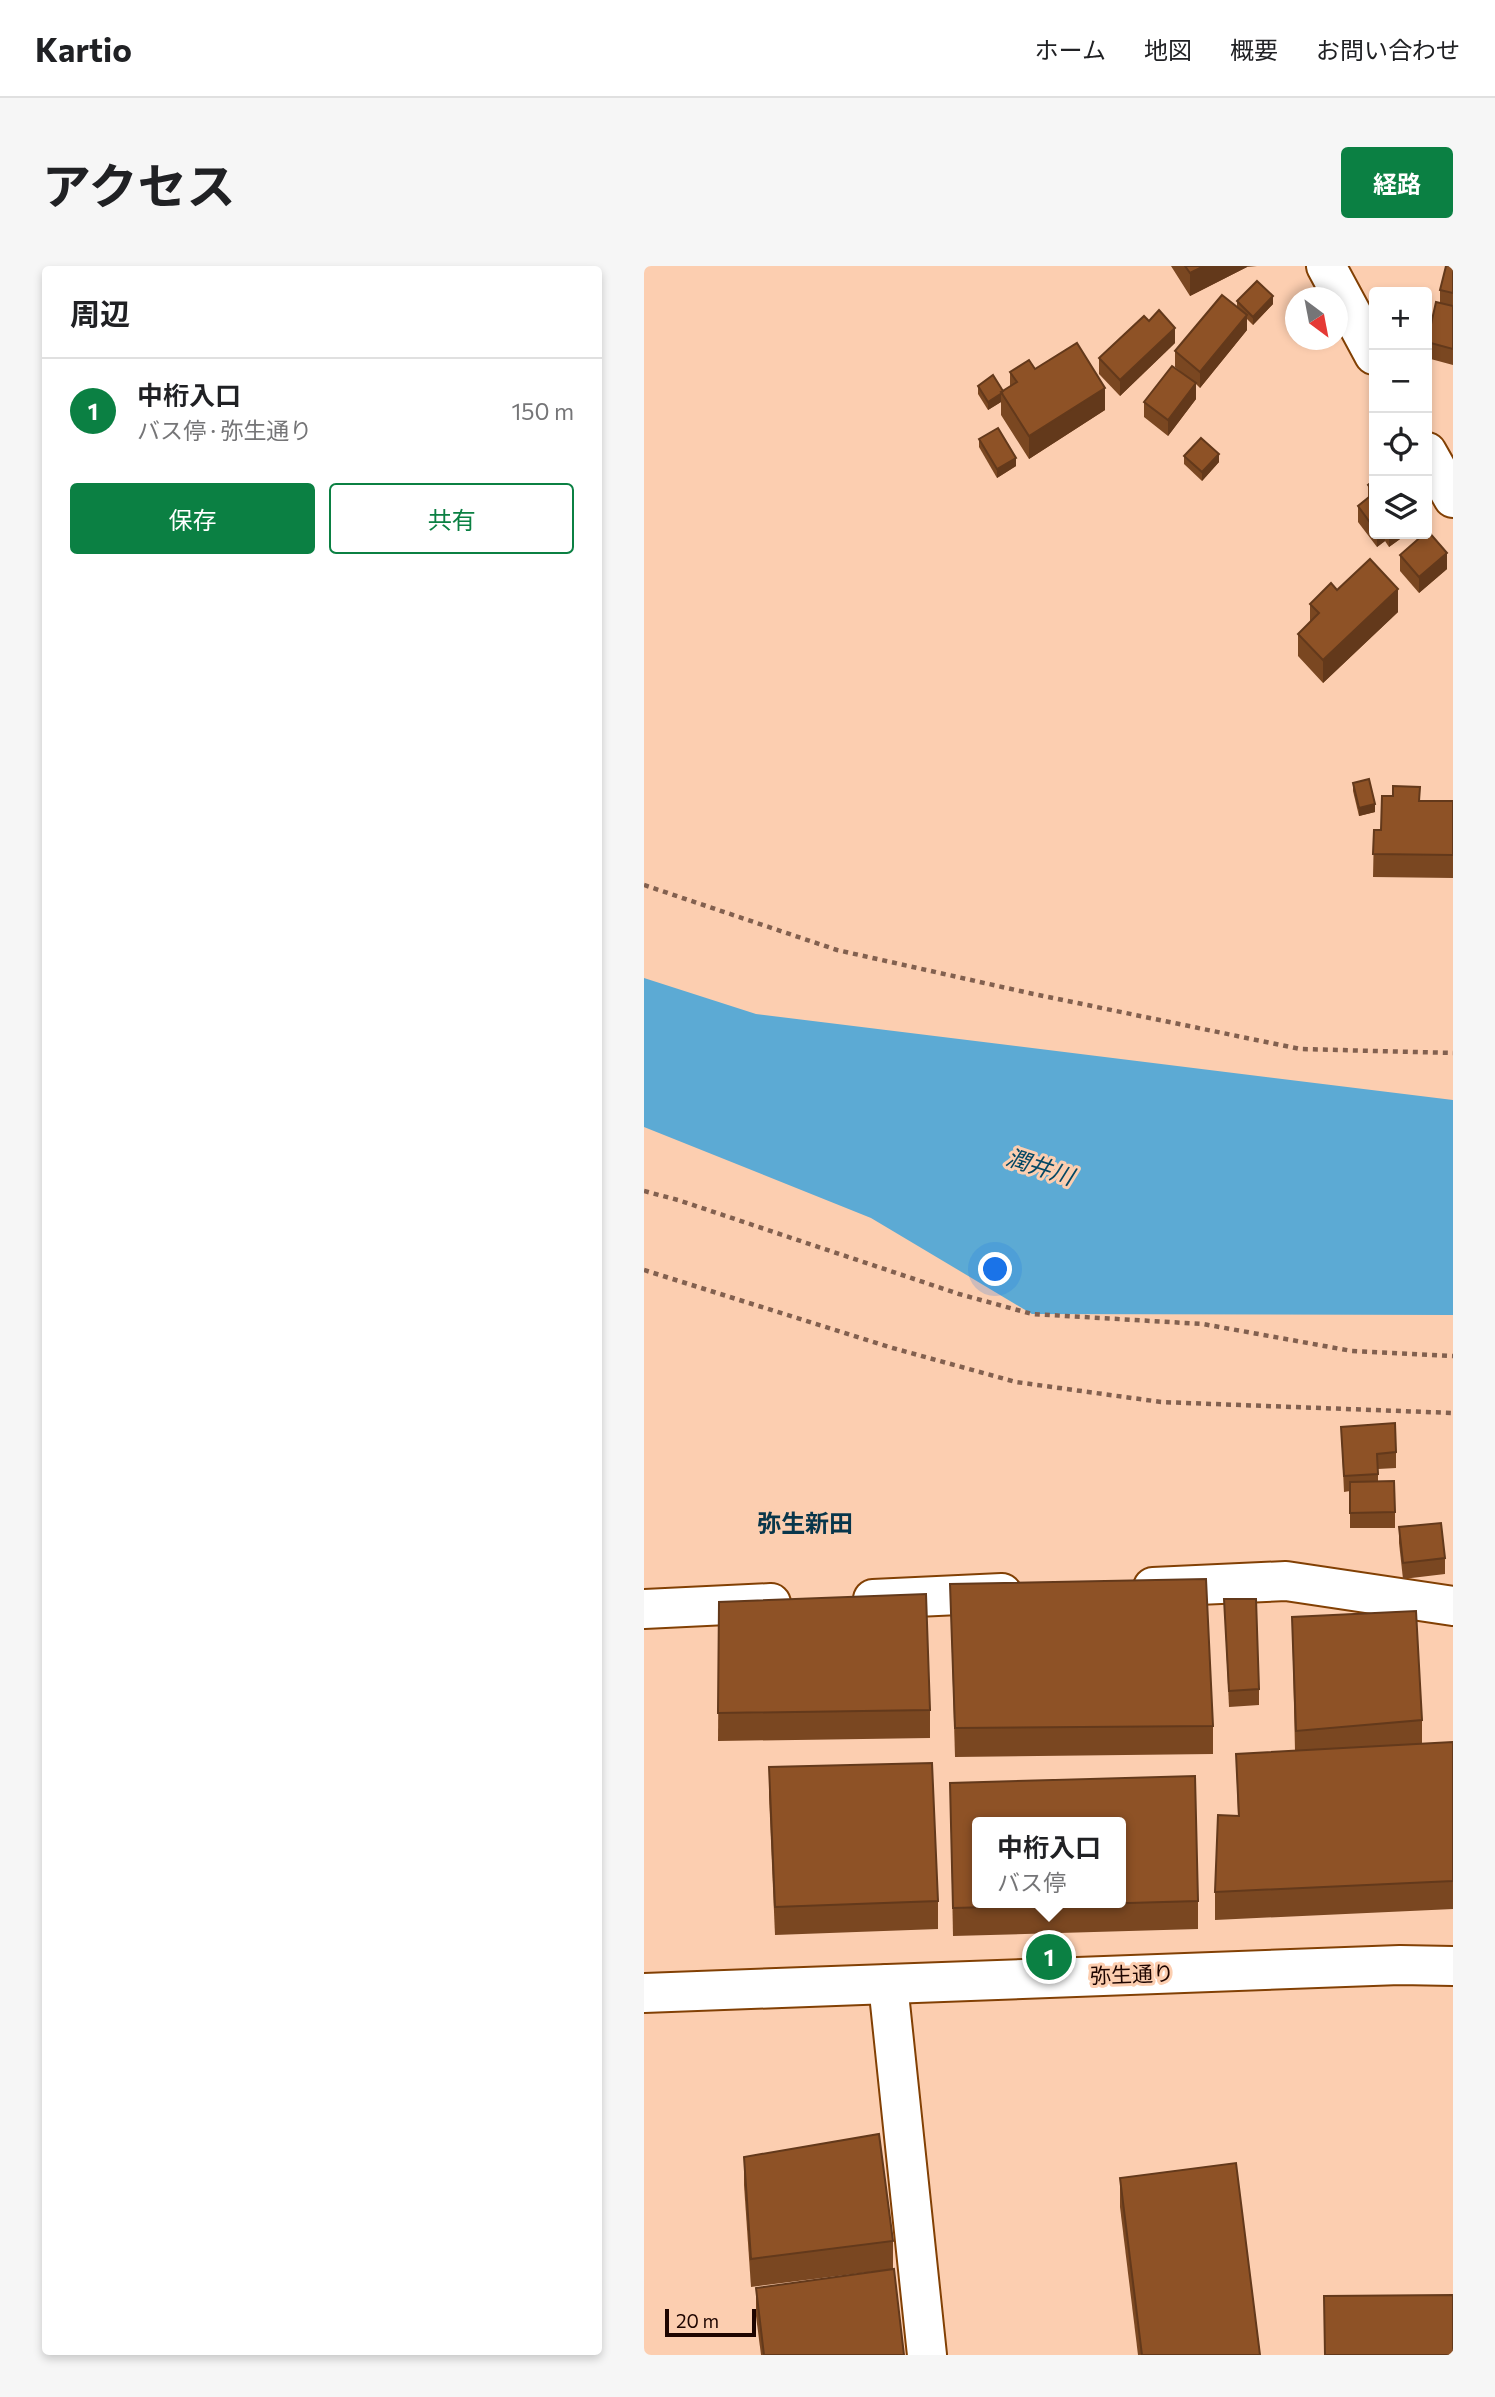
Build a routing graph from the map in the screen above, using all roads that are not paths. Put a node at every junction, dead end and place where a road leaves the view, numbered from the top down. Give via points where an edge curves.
1 (1326, 266) edge
2 (1371, 350) edge
3 (1432, 461) edge
4 (1453, 498) edge
5 (1120, 1588) edge
6 (1037, 1592) edge
7 (843, 1600) edge
8 (802, 1602) edge
9 (1453, 1606) edge
10 (644, 1609) edge
11 (1453, 1966) edge
12 (888, 1984) junction
13 (644, 1993) edge
14 (927, 2355) edge

1 - 2 street
3 - 4 street
5 - 9 street via 1286,1581
6 - 7 street
8 - 10 street
11 - 12 street, 弥生通り
12 - 13 street, 弥生通り
12 - 14 street

